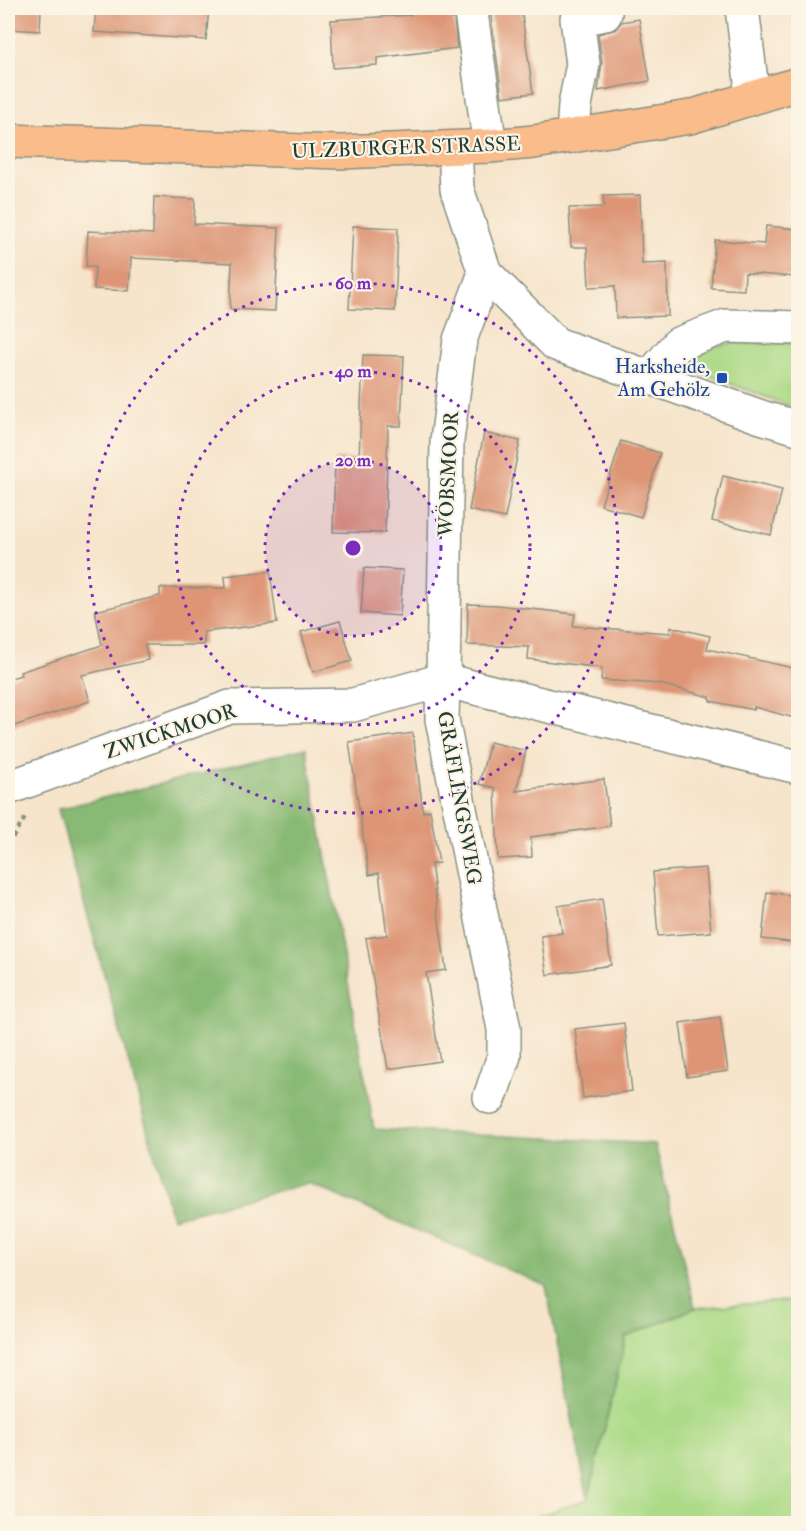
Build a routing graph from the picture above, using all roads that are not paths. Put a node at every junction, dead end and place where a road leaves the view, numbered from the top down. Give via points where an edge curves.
1 (472, 8) edge
2 (741, 8) edge
3 (605, 14) dead end
4 (798, 84) edge
5 (749, 99) junction
6 (573, 136) junction
7 (8, 141) edge
8 (490, 146) junction
9 (455, 148) junction
10 (484, 273) junction
11 (798, 328) edge
12 (651, 376) junction
13 (798, 428) edge
14 (443, 680) junction
15 (798, 767) edge
16 (8, 788) edge
17 (490, 1097) dead end

1 - 8 street
2 - 5 street via 751,81
3 - 6 street via 577,19 584,64
4 - 5 main road, ULZBURGER STRASSE
5 - 6 main road, ULZBURGER STRASSE via 690,117
6 - 8 main road, ULZBURGER STRASSE
7 - 9 main road, ULZBURGER STRASSE via 340,152
8 - 9 main road, ULZBURGER STRASSE
9 - 10 street via 457,189
10 - 12 street via 555,344
10 - 14 street, WÖBSMOOR via 460,340 447,441
11 - 12 street via 726,326 678,344
12 - 13 street
14 - 15 street, GRÄFLINGSWEG
14 - 16 street, ZWICKMOOR via 353,705 230,707
14 - 17 street, GRÄFLINGSWEG via 442,719 504,1029 504,1056

